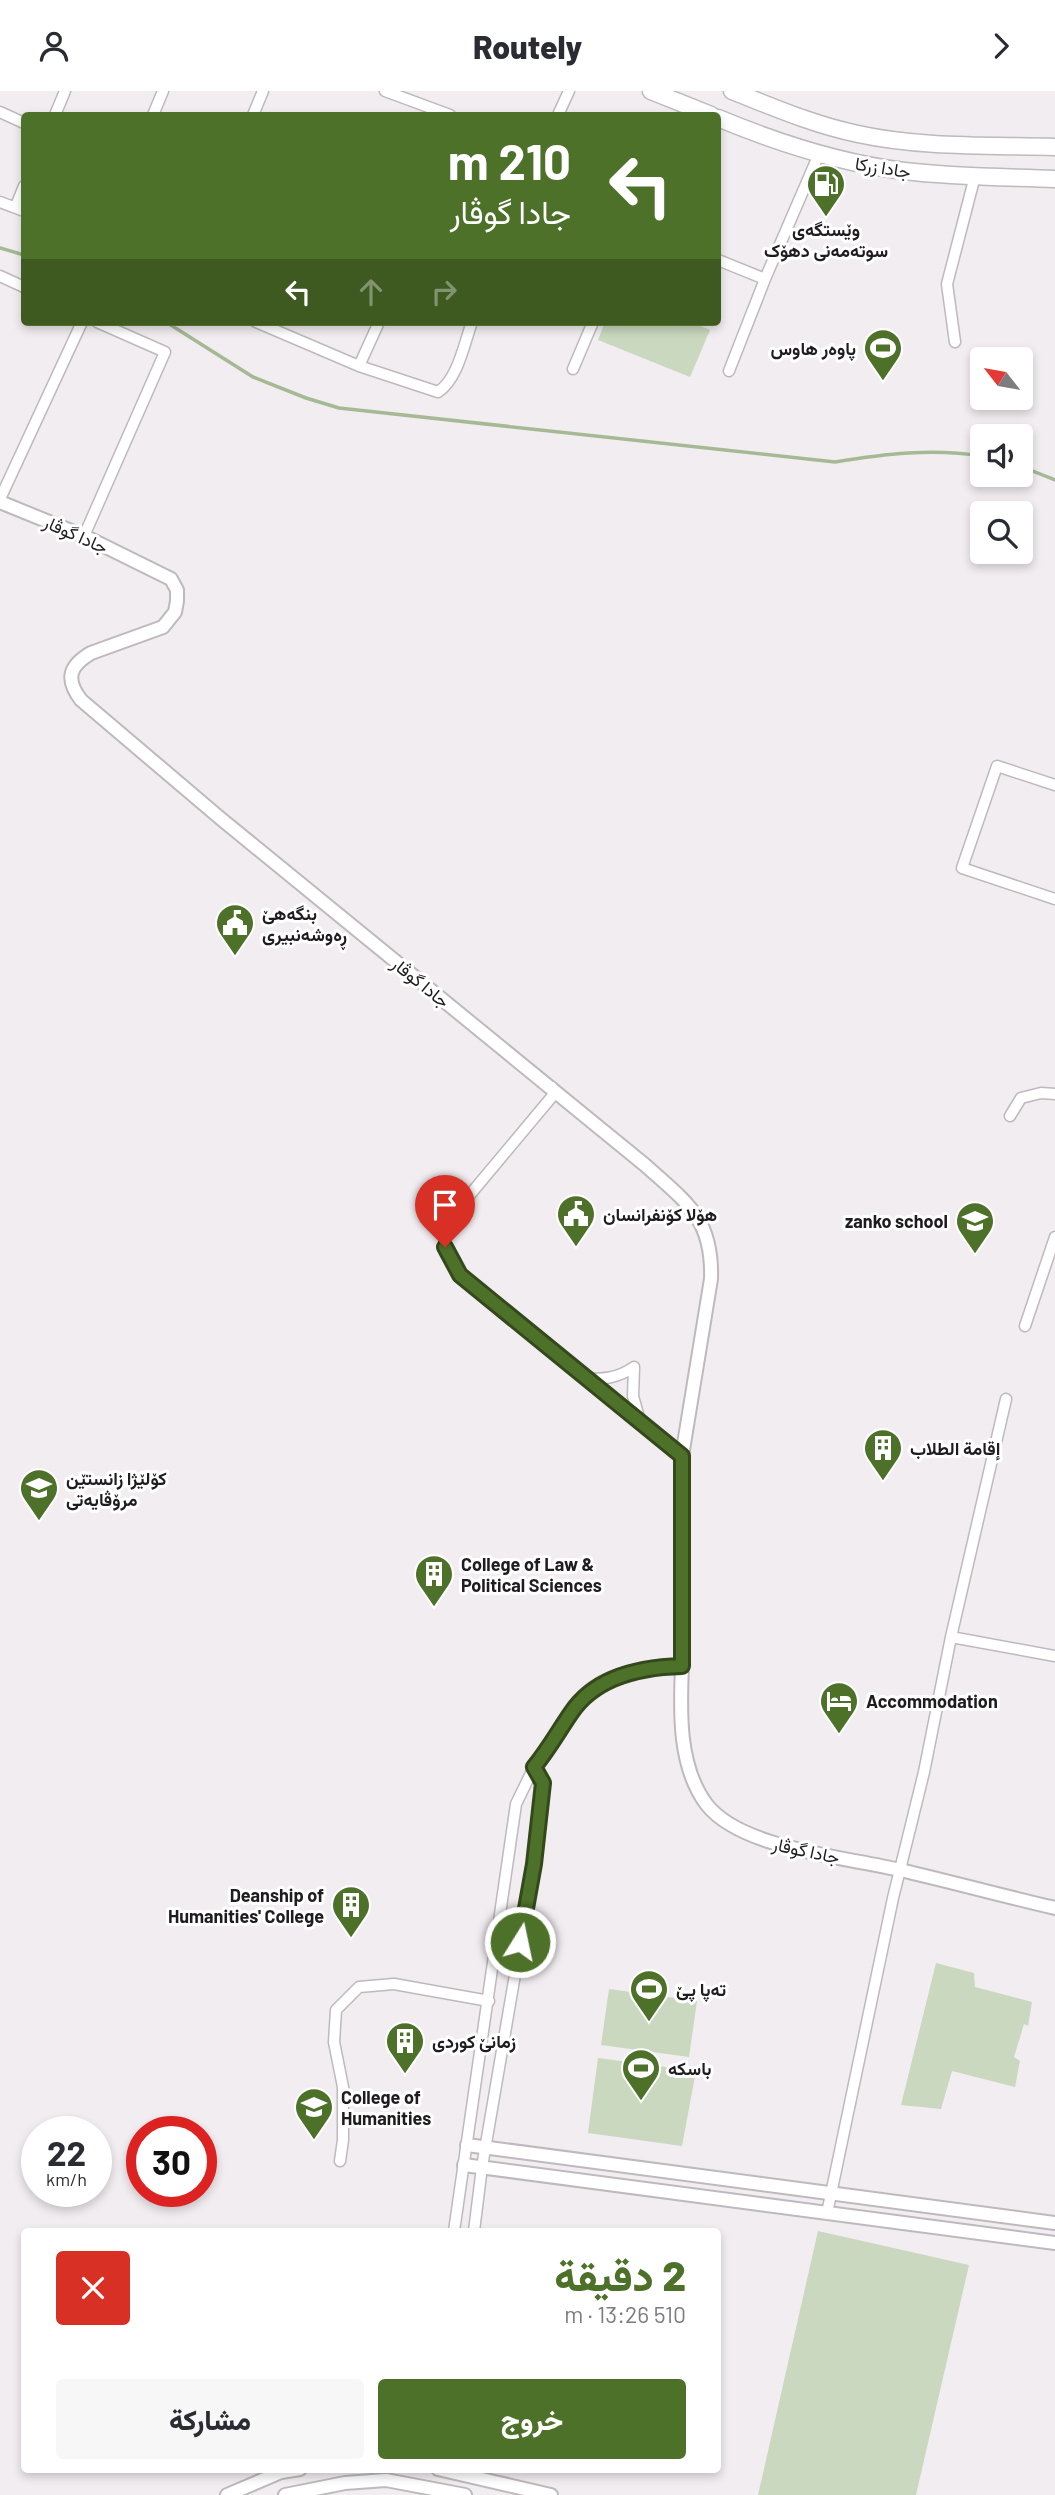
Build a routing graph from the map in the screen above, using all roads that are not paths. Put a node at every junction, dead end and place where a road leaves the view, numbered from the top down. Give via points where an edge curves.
1 (65, 91) edge
2 (163, 91) edge
3 (263, 91) edge
4 (385, 91) edge
5 (569, 91) edge
6 (652, 91) edge
7 (732, 91) edge
8 (0, 112) edge
9 (56, 112) edge
10 (154, 112) edge
11 (254, 112) edge
12 (442, 112) edge
13 (559, 112) edge
14 (704, 112) edge
15 (721, 119) edge
16 (21, 122) edge
17 (1055, 147) edge
18 (819, 154) junction
19 (975, 176) junction
20 (1055, 179) edge
21 (0, 202) edge
22 (20, 209) edge
23 (721, 261) edge
24 (0, 275) edge
25 (765, 279) junction
26 (21, 286) edge
27 (80, 326) edge
28 (106, 326) edge
29 (265, 326) edge
30 (377, 326) edge
31 (471, 326) edge
32 (591, 326) edge
33 (956, 342) dead end
34 (359, 366) junction
35 (573, 369) dead end
36 (729, 371) dead end
37 (0, 501) edge
38 (83, 536) junction
39 (1055, 785) edge
40 (1055, 899) edge
41 (552, 1087) junction
42 (1055, 1094) edge
43 (1010, 1116) dead end
44 (1055, 1237) edge
45 (1025, 1326) dead end
46 (583, 1377) junction
47 (1006, 1399) dead end
48 (640, 1422) junction
49 (682, 1456) junction
50 (951, 1637) junction
51 (1055, 1656) edge
52 (682, 1666) junction
53 (534, 1767) junction
54 (901, 1870) junction
55 (1055, 1908) edge
56 (489, 2001) junction
57 (467, 2145) junction
58 (485, 2148) junction
59 (340, 2161) dead end
60 (464, 2165) junction
61 (482, 2167) junction
62 (831, 2194) junction
63 (827, 2213) junction
64 (1055, 2223) edge
65 (454, 2228) edge
66 (474, 2228) edge
67 (1055, 2243) edge
68 (279, 2473) edge
69 (456, 2473) edge
70 (227, 2495) edge
71 (285, 2495) edge
72 (465, 2495) edge
73 (551, 2495) edge

1 - 9 street
2 - 10 street
3 - 11 street
4 - 12 street
5 - 13 street
6 - 14 main road
7 - 17 main road, جادا زرکا via 813,123 858,134 912,142
8 - 16 street
15 - 18 main road, جادا زرکا
18 - 19 main road, جادا زرکا via 905,171
18 - 25 street
19 - 20 main road, جادا زرکا
19 - 33 street via 947,284
21 - 22 street
23 - 25 street
24 - 26 street
25 - 36 street
27 - 37 street
28 - 38 street via 165,352
29 - 34 street
30 - 34 street
31 - 34 street via 452,376 438,392
32 - 35 street
37 - 38 street, جادا گوڤار
38 - 41 street, جادا گوڤار via 170,579 177,601 163,627 81,659 73,669 73,690 220,818
39 - 40 street via 997,766 962,868
41 - 46 street via 555,1093 447,1217 445,1247 460,1275
41 - 49 street, جادا گوڤار via 688,1203 707,1234 711,1279
42 - 43 street via 1021,1098
44 - 45 street
46 - 48 street
46 - 48 street via 600,1380 634,1367 633,1396
47 - 50 street
48 - 49 street
49 - 52 street, جادا گوڤار
50 - 51 street
50 - 54 street
52 - 53 street via 621,1676 586,1694
52 - 54 street, جادا گوڤار via 685,1754 695,1784 715,1813 733,1827 770,1842
53 - 56 street via 516,1804
53 - 58 street via 543,1783 534,1864
54 - 55 street, جادا گوڤار
54 - 62 street
56 - 57 street
56 - 59 street via 394,1984 359,1987 335,2010 334,2042 344,2087
57 - 58 street
57 - 60 street
58 - 61 street
58 - 62 street
60 - 61 street
60 - 65 street
61 - 63 street
61 - 66 street
62 - 63 street
62 - 64 street
63 - 67 street
68 - 70 street
69 - 73 street
71 - 72 street via 386,2480

